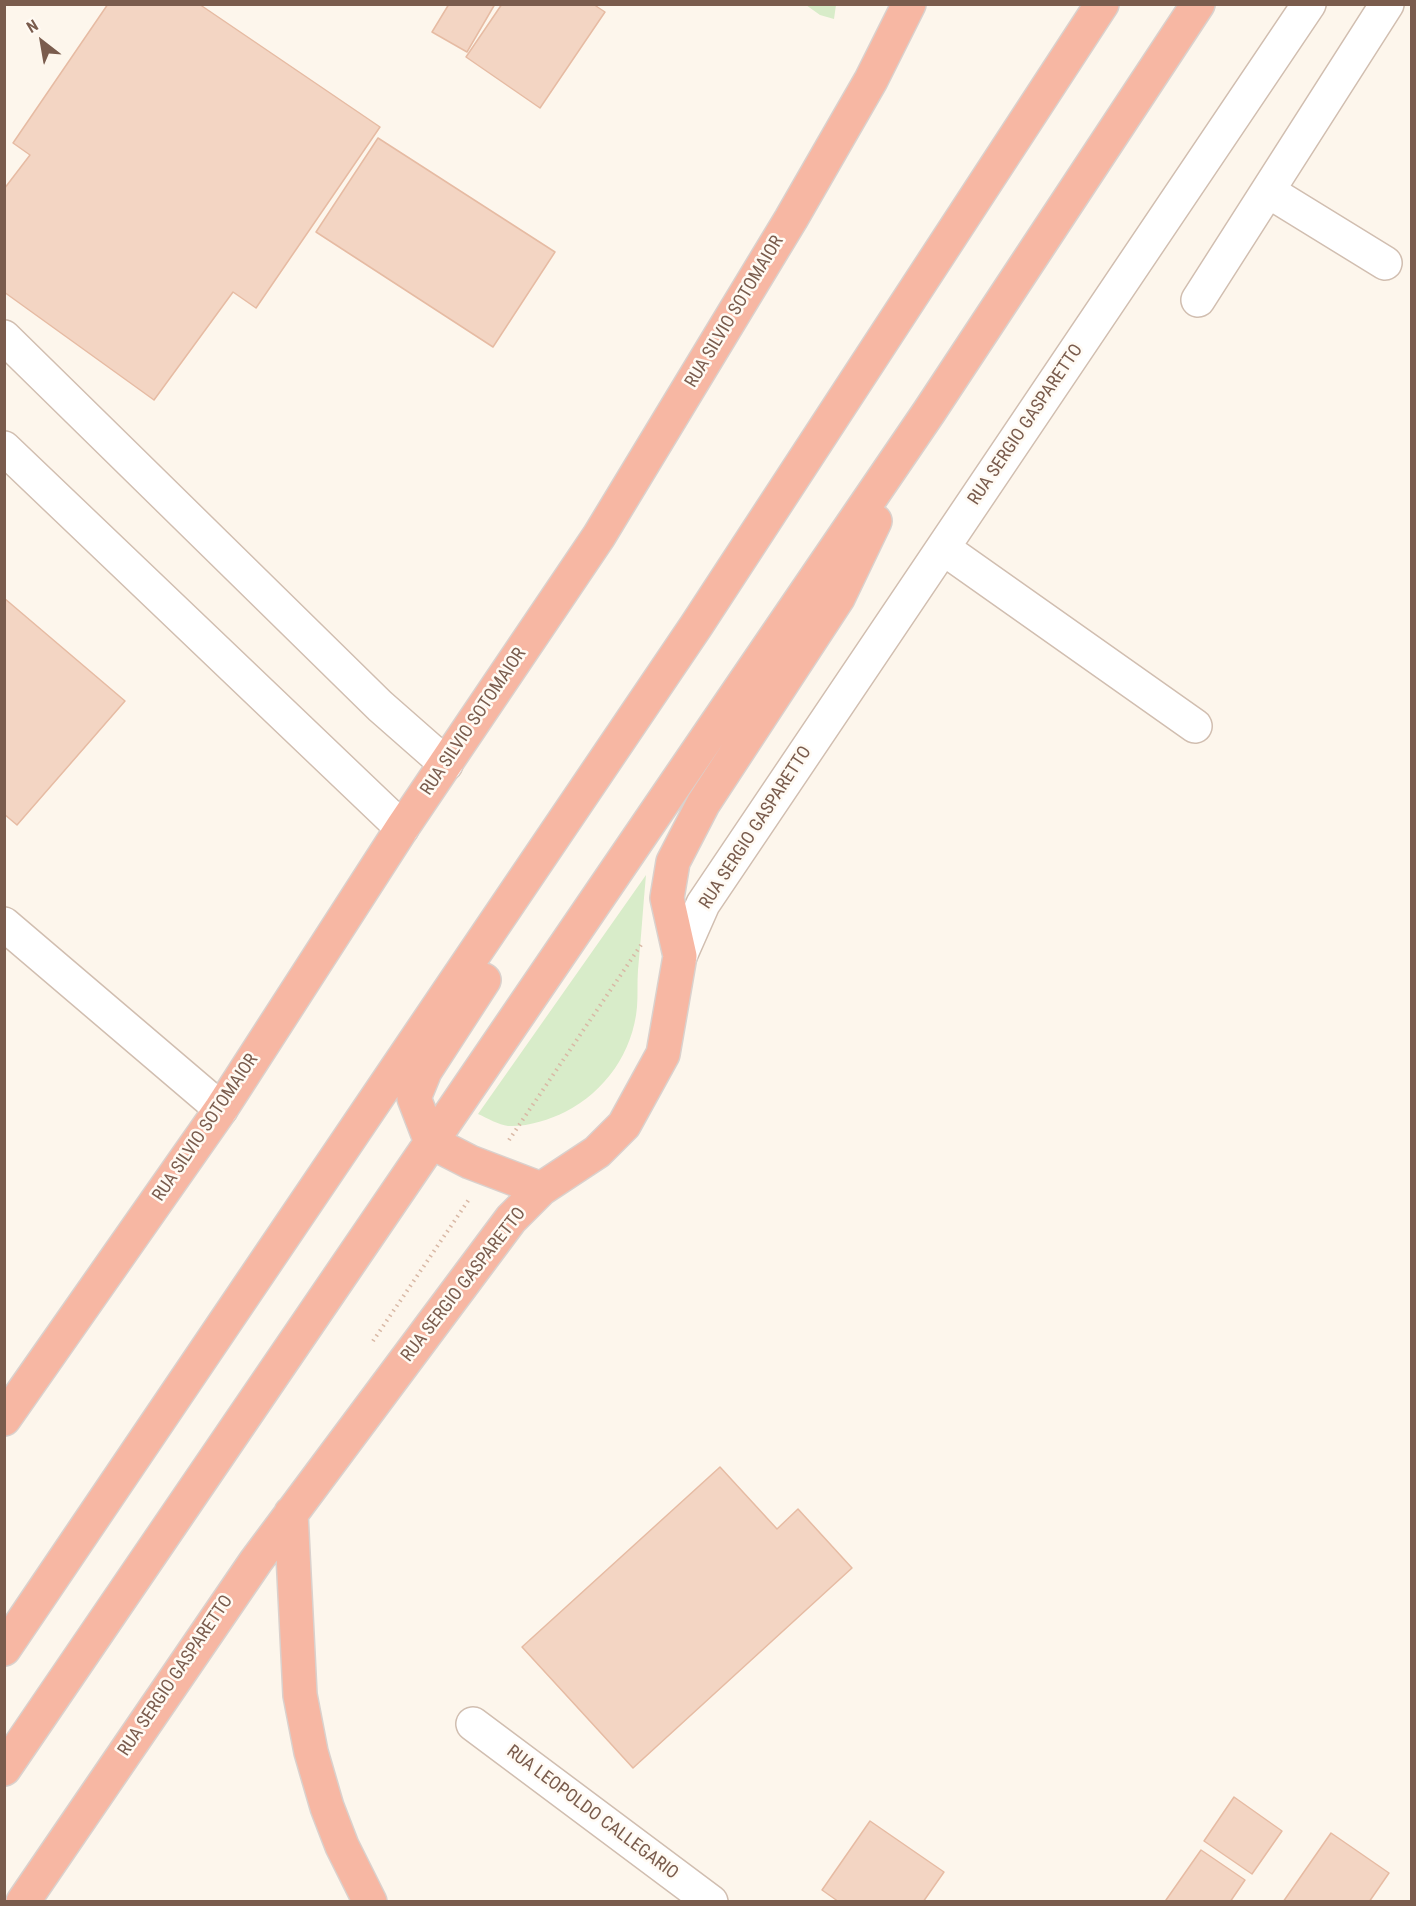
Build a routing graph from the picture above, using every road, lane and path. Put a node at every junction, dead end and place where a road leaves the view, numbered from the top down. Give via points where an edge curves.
1 (909, 4) edge
2 (1102, 4) edge
3 (1198, 4) edge
4 (1309, 4) edge
5 (1387, 4) edge
6 (1268, 191) junction
7 (1385, 263) dead end
8 (1198, 300) dead end
9 (4, 337) edge
10 (929, 412) junction
11 (9, 462) edge
12 (944, 548) junction
13 (696, 626) junction
14 (1195, 726) dead end
15 (446, 764) junction
16 (402, 828) junction
17 (4, 924) edge
18 (680, 956) junction
19 (221, 1109) junction
20 (431, 1142) junction
21 (541, 1189) junction
22 (4, 1419) edge
23 (291, 1513) junction
24 (4, 1649) edge
25 (473, 1724) dead end
26 (4, 1769) edge
27 (23, 1902) edge
28 (370, 1902) edge
29 (711, 1902) edge

1 - 15 highway, RUA SILVIO SOTOMAIOR via 871,80 791,219 612,516
2 - 13 highway
3 - 10 highway
4 - 12 street, RUA SERGIO GASPARETTO
5 - 6 street
6 - 7 street
6 - 8 street
9 - 15 street via 372,697
10 - 18 highway via 838,598 703,804 673,862 667,898
10 - 20 highway
11 - 16 street
12 - 14 street
12 - 18 street, RUA SERGIO GASPARETTO via 703,904
13 - 20 highway via 612,783 424,1071 414,1098
13 - 24 highway
15 - 16 highway, RUA SILVIO SOTOMAIOR
16 - 19 highway, RUA SILVIO SOTOMAIOR
17 - 19 street
18 - 21 highway, RUA SERGIO GASPARETTO via 663,1054 624,1125 597,1152
19 - 22 highway, RUA SILVIO SOTOMAIOR
20 - 21 highway via 470,1162
20 - 26 highway
21 - 23 highway, RUA SERGIO GASPARETTO via 511,1219
23 - 27 highway, RUA SERGIO GASPARETTO
23 - 28 highway via 300,1695 311,1752 338,1836
25 - 29 street, RUA LEOPOLDO CALLEGARIO

